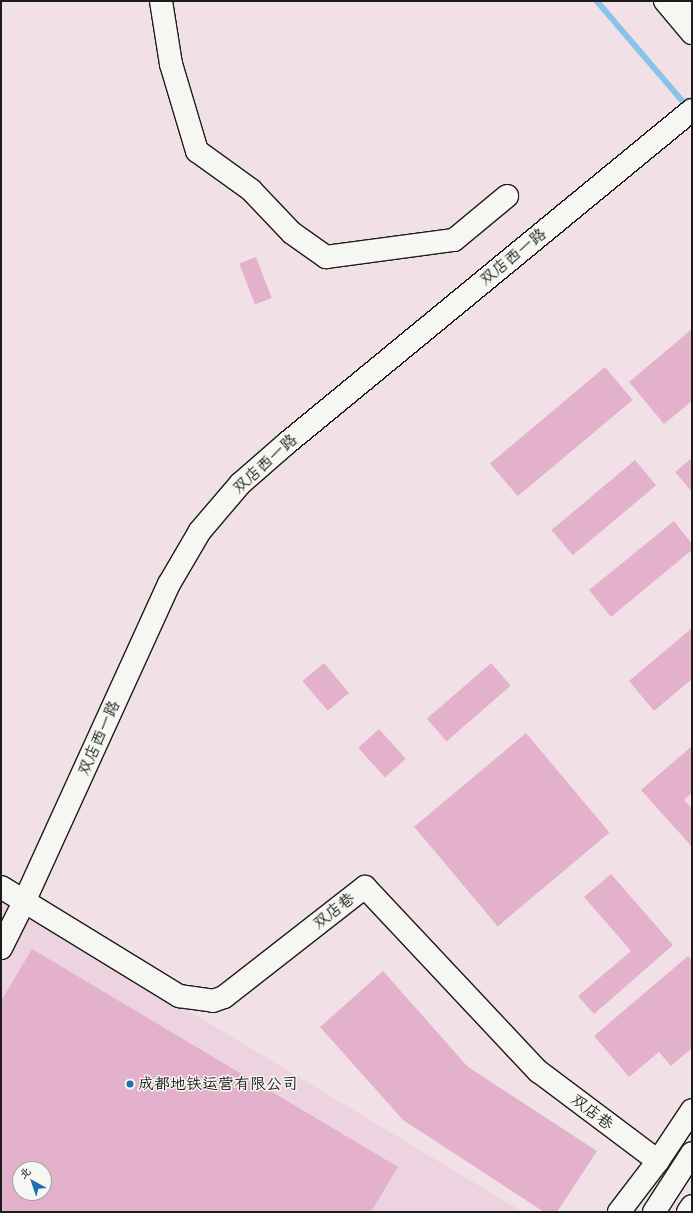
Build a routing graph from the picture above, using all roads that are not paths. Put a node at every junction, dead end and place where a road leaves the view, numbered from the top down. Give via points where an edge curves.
1 (161, 1) edge
2 (665, 1) edge
3 (687, 1) edge
4 (692, 7) edge
5 (692, 33) edge
6 (684, 117) edge
7 (507, 196) dead end
8 (1, 887) edge
9 (24, 902) junction
10 (1, 948) edge
11 (692, 1110) edge
12 (692, 1153) edge
13 (658, 1161) junction
14 (692, 1206) edge
15 (619, 1212) edge
16 (654, 1212) edge
17 (688, 1212) edge

1 - 7 street via 171,64 198,152 251,190 292,233 326,257 454,240
2 - 5 street
3 - 4 street
6 - 9 street, 双店西一路 via 287,443 240,484 205,525 169,584
8 - 9 street, 双店巷
9 - 10 street, 双店西一路
9 - 13 street, 双店巷 via 179,996 213,1001 224,997 365,887 538,1071
11 - 13 street
12 - 16 street
13 - 15 street
14 - 17 street

